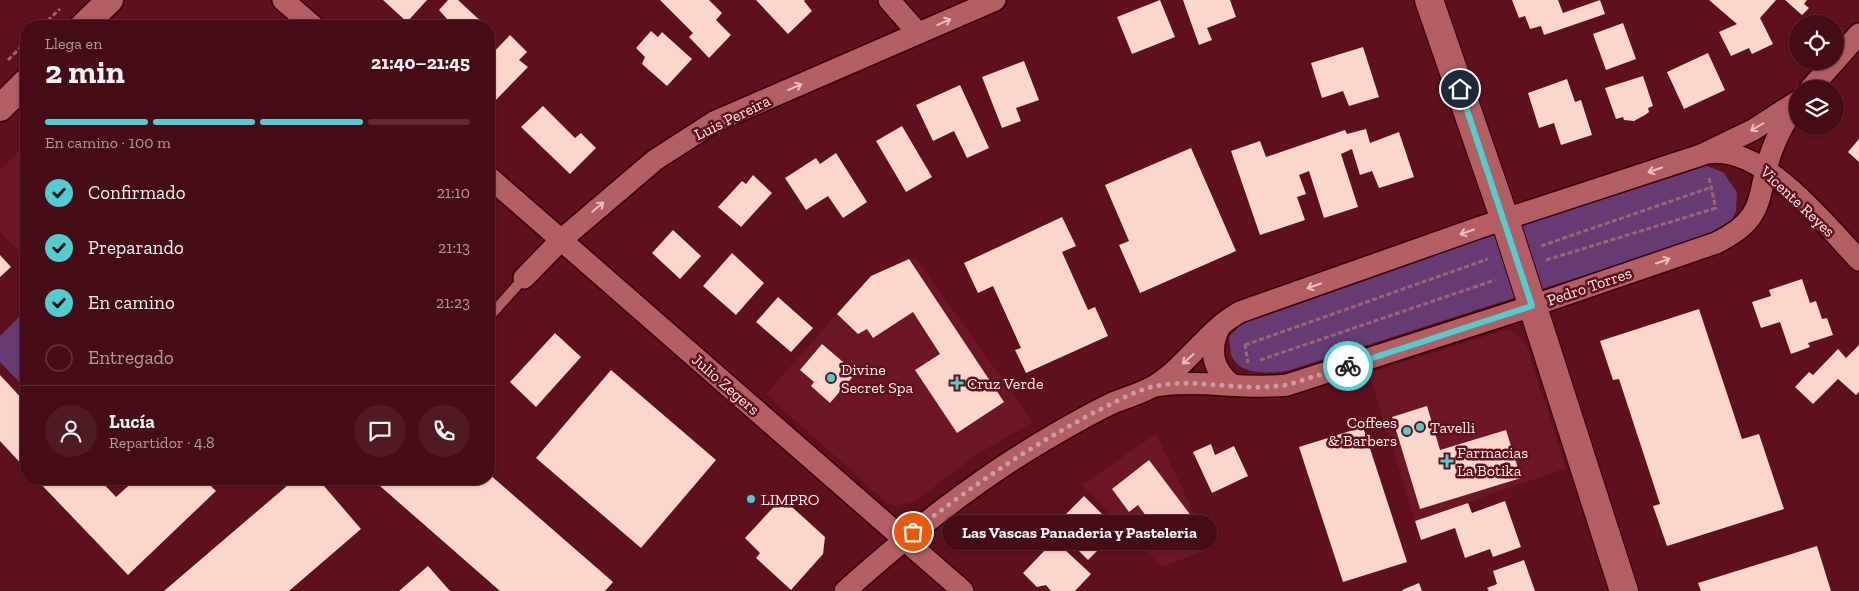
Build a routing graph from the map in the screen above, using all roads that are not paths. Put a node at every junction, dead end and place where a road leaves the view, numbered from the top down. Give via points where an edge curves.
1 (110, 0) edge
2 (283, 0) edge
3 (889, 0) edge
4 (995, 0) edge
5 (1429, 0) edge
6 (89, 20) edge
7 (306, 20) edge
8 (918, 33) junction
9 (1859, 34) edge
10 (1844, 51) edge
11 (1827, 70) edge
12 (1818, 80) edge
13 (20, 88) edge
14 (0, 108) edge
15 (1789, 108) edge
16 (1789, 117) edge
17 (1701, 154) junction
18 (1766, 170) junction
19 (495, 182) edge
20 (1506, 220) junction
21 (561, 240) junction
22 (1859, 260) edge
23 (524, 278) joint
24 (1532, 306) junction
25 (495, 310) edge
26 (1219, 327) junction
27 (1232, 385) junction
28 (1153, 386) junction
29 (903, 539) junction
30 (845, 591) edge
31 (963, 591) edge
32 (1624, 591) edge

1 - 6 street
2 - 7 street
3 - 8 street
8 -> 4 street, Luis Pereira
5 - 20 main road
21 -> 8 street, Luis Pereira via 655,160 714,122
9 - 10 street
11 - 12 street
13 - 14 street
15 -> 17 street, Pedro Torres via 1753,130
16 - 18 street, Pedro Torres
17 - 18 street, Vicente Reyes via 1732,153
17 -> 20 street, Pedro Torres
18 - 22 street, Vicente Reyes via 1807,206
24 -> 18 street, Pedro Torres via 1732,235 1754,212 1763,191
19 - 21 street, Julio Zegers
20 - 24 main road
20 -> 26 street, Pedro Torres via 1240,312
21 - 23 street, Luis Pereira
21 - 29 street, Julio Zegers
23 - 25 lane, Luis Pereira
24 - 27 street, Pedro Torres via 1287,385 1265,388
24 - 32 main road
26 - 27 street via 1212,349 1214,361
26 -> 28 street, Pedro Torres via 1185,362
27 - 28 street, Pedro Torres via 1193,382
28 - 29 street, Pedro Torres via 1113,403 1045,440 990,474
29 - 30 street, Pedro Torres
29 - 31 street, Julio Zegers

